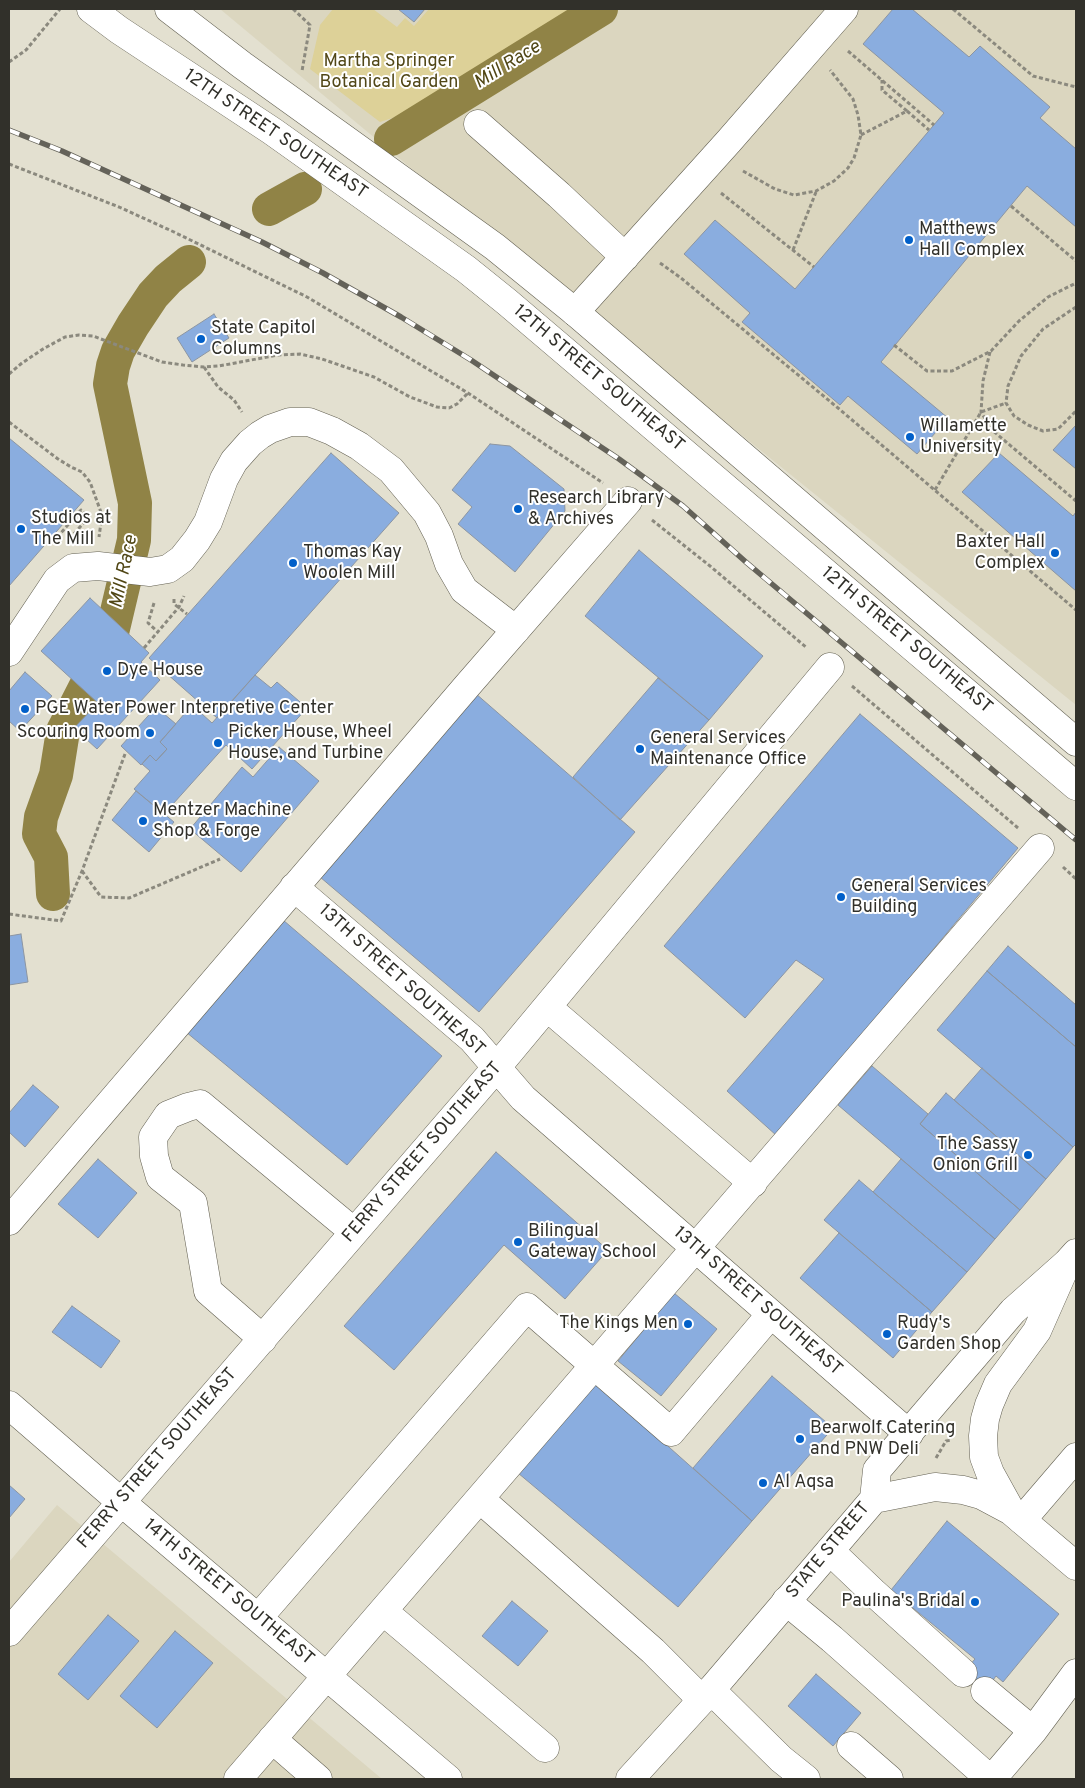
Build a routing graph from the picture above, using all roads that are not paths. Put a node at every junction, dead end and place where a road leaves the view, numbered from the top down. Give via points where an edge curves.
1 (91, 9) edge
2 (169, 9) edge
3 (844, 9) edge
4 (478, 124) dead end
5 (625, 257) junction
6 (575, 312) junction
7 (628, 501) road end
8 (516, 630) junction
9 (9, 652) edge
10 (830, 667) dead end
11 (1076, 742) edge
12 (1076, 786) edge
13 (1040, 848) dead end
14 (294, 887) junction
15 (547, 1007) junction
16 (496, 1068) junction
17 (752, 1182) junction
18 (9, 1222) edge
19 (354, 1232) junction
20 (696, 1249) junction
21 (1072, 1258) edge
22 (771, 1314) junction
23 (263, 1338) junction
24 (594, 1366) junction
25 (9, 1405) edge
26 (909, 1434) junction
27 (1076, 1457) edge
28 (480, 1499) junction
29 (874, 1499) junction
30 (121, 1502) junction
31 (1016, 1515) junction
32 (830, 1551) junction
33 (1076, 1566) edge
34 (786, 1601) junction
35 (384, 1611) junction
36 (258, 1618) junction
37 (9, 1632) edge
38 (963, 1673) dead end
39 (1076, 1674) edge
40 (327, 1676) junction
41 (984, 1691) dead end
42 (706, 1695) junction
43 (1033, 1731) junction
44 (272, 1739) junction
45 (851, 1746) dead end
46 (545, 1748) dead end
47 (238, 1779) edge
48 (318, 1779) edge
49 (448, 1779) edge
50 (630, 1779) edge
51 (806, 1779) edge
52 (889, 1779) edge
53 (991, 1779) edge

1 - 12 main road, 12TH STREET SOUTHEAST via 272,131 473,274
2 - 6 main road, 12TH STREET SOUTHEAST via 495,247
3 - 5 main road
4 - 5 main road
5 - 6 main road
6 - 11 main road, 12TH STREET SOUTHEAST
7 - 8 main road
8 - 9 main road via 464,590 448,564 427,513 391,470 332,431 308,422 290,422 270,429 250,443 234,461 208,522 182,559 168,569 150,572 105,567 73,568 57,580
8 - 14 main road
10 - 15 main road, FERRY STREET SOUTHEAST
13 - 17 main road
14 - 16 main road, 13TH STREET SOUTHEAST via 472,1039
14 - 18 main road
15 - 16 main road, FERRY STREET SOUTHEAST
15 - 17 main road
16 - 19 main road, FERRY STREET SOUTHEAST
16 - 20 main road, 13TH STREET SOUTHEAST via 523,1098
17 - 20 main road
19 - 23 main road, FERRY STREET SOUTHEAST
19 - 23 main road via 200,1104 168,1115 153,1137 154,1156 160,1177 193,1204 208,1291
20 - 22 main road, 13TH STREET SOUTHEAST
20 - 24 main road
21 - 26 main road, STATE STREET via 1013,1311
21 - 31 main road via 1037,1331 998,1384 985,1420 982,1436 984,1458
22 - 24 main road via 671,1432
22 - 26 main road, 13TH STREET SOUTHEAST
23 - 30 main road, FERRY STREET SOUTHEAST
24 - 28 main road
24 - 36 main road via 527,1307
25 - 30 main road, 14TH STREET SOUTHEAST
26 - 29 main road, STATE STREET via 877,1470
27 - 31 main road
28 - 35 main road
28 - 42 main road
29 - 31 main road via 943,1487 981,1495
29 - 32 main road, STATE STREET
30 - 36 main road, 14TH STREET SOUTHEAST
30 - 37 main road, FERRY STREET SOUTHEAST
31 - 33 main road
32 - 34 main road, STATE STREET
32 - 38 main road
34 - 42 main road, STATE STREET
34 - 53 main road
35 - 40 main road
35 - 46 main road
36 - 40 main road, 14TH STREET SOUTHEAST
39 - 43 main road
40 - 44 main road
40 - 49 main road, 14TH STREET SOUTHEAST
41 - 43 main road
42 - 50 main road, STATE STREET
42 - 51 main road
43 - 53 main road
44 - 47 main road
44 - 48 main road
45 - 52 main road

